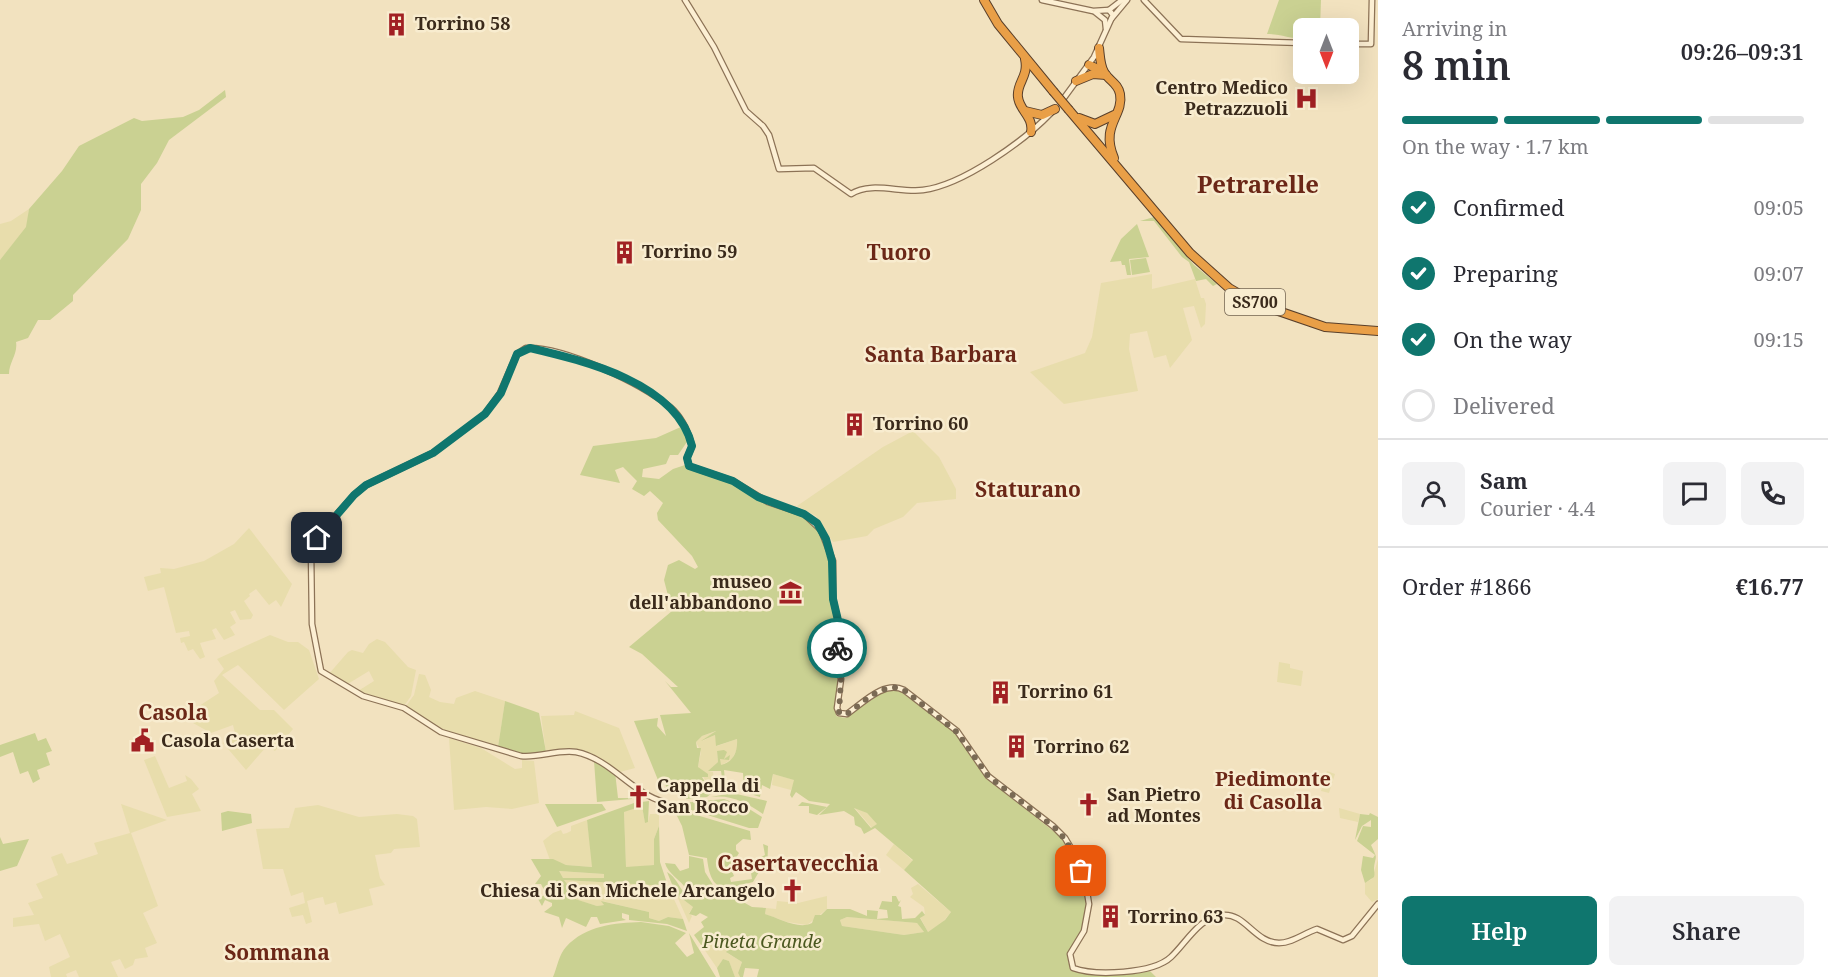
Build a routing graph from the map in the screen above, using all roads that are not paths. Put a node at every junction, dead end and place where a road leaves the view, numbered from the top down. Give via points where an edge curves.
1 (685, 0) edge
2 (984, 0) edge
3 (1042, 0) edge
4 (1122, 0) edge
5 (1127, 0) edge
6 (1371, 0) edge
7 (1143, 1) edge
8 (1107, 16) junction
9 (1293, 44) edge
10 (1359, 44) edge
11 (1099, 48) junction
12 (1025, 57) junction
13 (1089, 65) junction
14 (1103, 73) junction
15 (1025, 79) junction
16 (1043, 80) junction
17 (1077, 81) junction
18 (1055, 109) junction
19 (1071, 112) junction
20 (1115, 115) junction
21 (1032, 117) junction
22 (1040, 124) junction
23 (1031, 132) junction
24 (1119, 168) junction
25 (1378, 331) edge
26 (664, 802) dead end
27 (1378, 904) edge

1 - 23 street via 746,111 763,126 774,146 779,169 814,168 851,194 867,188 924,190 950,182
2 - 12 highway, SS700
3 - 8 street
4 - 8 street
5 - 8 street
6 - 10 street via 1369,44
7 - 9 street via 1181,39
8 - 11 street via 1107,30
11 - 13 street
11 - 14 highway, SS700
12 - 15 highway
12 - 16 highway, SS700
13 - 14 highway
13 - 17 street
14 - 17 highway
14 - 20 highway, SS700 via 1120,93
15 - 16 highway
15 - 21 highway via 1018,92 1019,102
16 - 19 highway, SS700, bridge
17 - 18 street
18 - 21 highway
18 - 22 street
19 - 20 highway via 1095,124
19 - 24 highway, SS700
20 - 24 highway, SS700 via 1109,137
21 - 22 highway
21 - 23 highway
22 - 23 street
24 - 25 highway, SS700 via 1205,269 1239,295 1325,327
26 - 27 street via 652,799 584,754 566,751 521,756 441,732 404,708 347,688 318,665 311,612 311,550 317,538 366,485 433,453 485,414 501,393 517,354 526,348 597,366 644,390 684,422 692,446 687,458 689,466 733,481 758,497 817,523 832,561 833,599 840,629 836,659 841,679 839,713 847,714 886,687 897,686 957,732 988,776 1059,831 1075,855 1089,904 1084,931 1070,954 1075,969 1151,968 1170,958 1199,926 1224,915 1236,917 1260,938 1274,943 1286,943 1317,929 1335,939 1347,939

